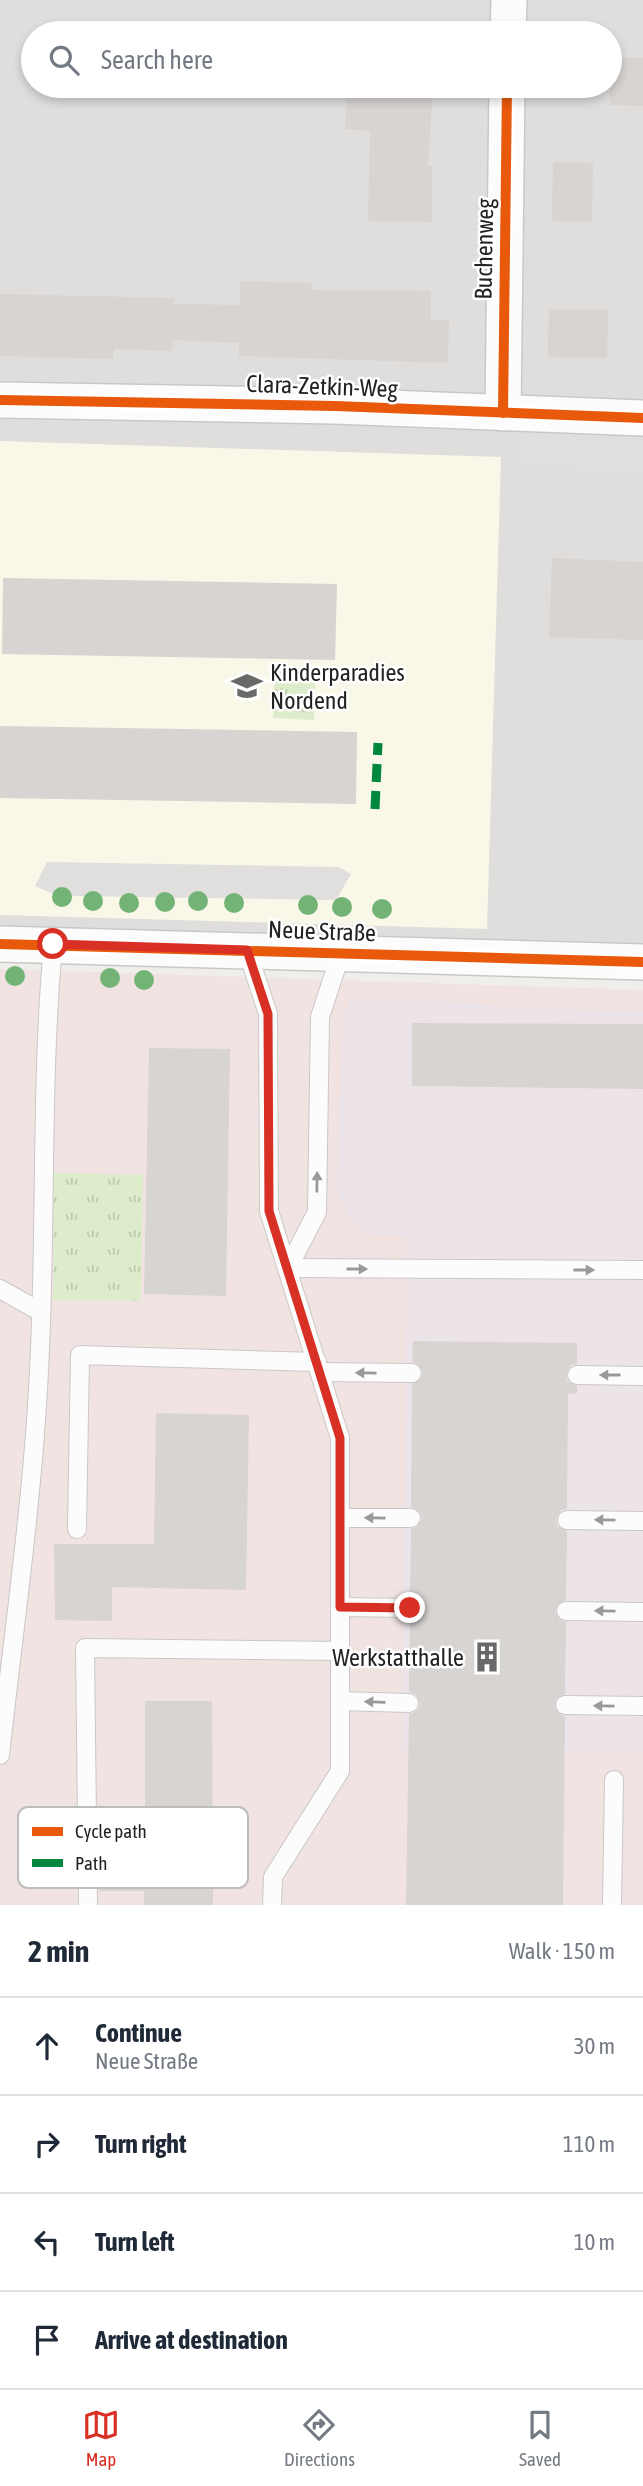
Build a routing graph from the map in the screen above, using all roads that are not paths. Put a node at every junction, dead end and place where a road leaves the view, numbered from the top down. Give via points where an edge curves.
1 (509, 0) edge
2 (508, 21) edge
3 (508, 98) edge
4 (0, 400) edge
5 (503, 413) junction
6 (643, 418) edge
7 (0, 944) edge
8 (53, 944) junction
9 (247, 950) junction
10 (341, 953) junction
11 (643, 962) edge
12 (288, 1268) junction
13 (643, 1270) edge
14 (0, 1290) edge
15 (41, 1311) junction
16 (319, 1367) junction
17 (412, 1373) dead end
18 (577, 1375) dead end
19 (643, 1376) edge
20 (340, 1518) junction
21 (411, 1518) dead end
22 (567, 1520) dead end
23 (643, 1521) edge
24 (78, 1529) dead end
25 (340, 1607) junction
26 (410, 1608) dead end
27 (566, 1611) dead end
28 (643, 1612) edge
29 (340, 1651) junction
30 (340, 1701) junction
31 (409, 1703) dead end
32 (565, 1705) dead end
33 (643, 1706) edge
34 (0, 1755) edge
35 (614, 1780) dead end
36 (87, 1807) edge
37 (272, 1905) edge
38 (612, 1905) edge

1 - 2 street
3 - 5 street, Buchenweg
4 - 5 street, Clara-Zetkin-Weg
5 - 6 street, Clara-Zetkin-Weg
7 - 8 street, Neue Straße
8 - 9 street, Neue Straße
8 - 15 lane via 47,1010
9 - 10 street, Neue Straße
9 - 12 lane via 268,1014 269,1211
10 - 11 street, Neue Straße
12 -> 10 lane via 317,1212 320,1017
12 -> 13 lane
12 - 16 lane
14 - 15 lane
15 - 34 lane via 31,1485
17 -> 16 lane
16 - 20 lane via 340,1438
16 - 24 lane via 80,1355
19 -> 18 lane
21 -> 20 lane
20 - 25 lane
23 -> 22 lane
25 - 26 lane
25 - 29 lane
28 -> 27 lane
29 - 30 lane
29 - 36 lane via 85,1648
31 -> 30 lane
30 - 37 lane via 340,1771 273,1877
33 -> 32 lane
35 - 38 lane

